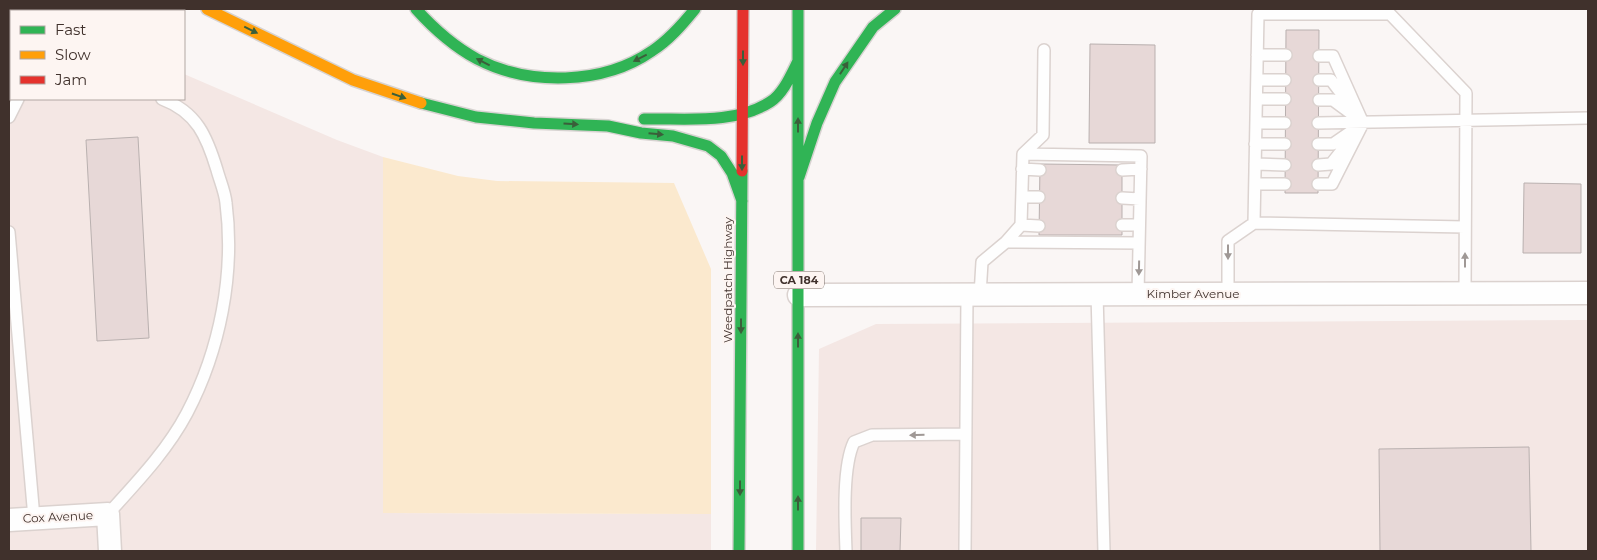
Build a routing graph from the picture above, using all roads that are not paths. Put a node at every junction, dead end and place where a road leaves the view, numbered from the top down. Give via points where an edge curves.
1 (207, 9) edge
2 (416, 9) edge
3 (695, 9) edge
4 (743, 9) edge
5 (798, 9) edge
6 (895, 9) edge
7 (1044, 50) dead end
8 (1257, 55) junction
9 (1286, 55) dead end
10 (1319, 56) dead end
11 (798, 61) junction
12 (1257, 80) junction
13 (1285, 80) dead end
14 (1319, 80) dead end
15 (1256, 99) junction
16 (1285, 99) dead end
17 (18, 100) edge
18 (164, 100) edge
19 (1319, 100) dead end
20 (743, 114) junction
21 (9, 117) edge
22 (1588, 118) edge
23 (1466, 120) junction
24 (1363, 122) junction
25 (1256, 123) junction
26 (1285, 123) dead end
27 (1318, 123) dead end
28 (608, 126) junction
29 (1256, 144) junction
30 (1285, 144) dead end
31 (1318, 144) dead end
32 (1023, 154) junction
33 (1255, 164) junction
34 (1285, 165) dead end
35 (1318, 165) dead end
36 (1022, 170) junction
37 (1040, 170) dead end
38 (1122, 170) dead end
39 (1140, 170) junction
40 (798, 177) junction
41 (1255, 184) junction
42 (1285, 184) dead end
43 (1318, 184) dead end
44 (1022, 197) junction
45 (1040, 197) dead end
46 (1122, 198) dead end
47 (1140, 198) junction
48 (742, 201) junction
49 (1254, 223) junction
50 (1021, 225) junction
51 (1140, 225) junction
52 (1040, 226) dead end
53 (1122, 226) dead end
54 (1465, 227) junction
55 (9, 232) edge
56 (1006, 242) junction
57 (1140, 243) junction
58 (1465, 293) junction
59 (1588, 293) edge
60 (974, 294) junction
61 (1097, 294) junction
62 (1138, 294) junction
63 (1228, 294) junction
64 (798, 295) junction
65 (966, 434) junction
66 (108, 514) junction
67 (34, 518) junction
68 (9, 520) edge
69 (110, 551) edge
70 (739, 551) edge
71 (798, 551) edge
72 (846, 551) edge
73 (965, 551) edge
74 (1104, 551) edge

1 -> 28 main road via 353,80 407,99 476,117
3 -> 2 main road via 655,50 621,67 588,76 551,79 517,74 487,64 454,46
4 -> 20 main road, Weedpatch Highway
5 - 11 main road, CA 184
40 -> 6 main road via 835,82 873,26
7 - 32 lane via 1043,135
8 - 9 lane
8 - 12 lane
8 - 23 lane via 1258,14 1390,14 1466,94
10 - 24 lane via 1333,56
11 - 20 main road via 772,102
40 -> 11 main road, CA 184
12 - 13 lane
12 - 15 lane
14 - 24 lane via 1331,80
15 - 16 lane
15 - 25 lane
17 - 21 lane
18 - 66 lane via 190,114 209,142 226,202 228,258 222,304 213,353 186,413 152,465
19 - 24 lane via 1333,100
20 - 28 main road via 717,118 648,118
20 -> 48 main road, Weedpatch Highway
22 - 23 lane
23 - 24 lane
23 - 54 lane
24 - 27 lane
24 - 31 lane via 1333,144
24 - 35 lane via 1331,164
24 - 43 lane via 1332,184
25 - 26 lane
25 - 29 lane
28 -> 48 main road via 673,136 708,146 721,156 732,173
29 - 30 lane
29 - 33 lane
32 - 36 lane
32 - 39 lane via 1140,156
33 - 34 lane
33 - 41 lane
36 - 37 lane
36 - 44 lane
38 - 39 lane
39 - 47 lane
40 - 64 main road, CA 184
41 - 42 lane
41 - 49 lane
44 - 45 lane
44 - 50 lane
46 - 47 lane
47 - 51 lane
48 -> 70 main road, Weedpatch Highway
49 - 54 lane
49 -> 63 lane via 1228,241
50 - 52 lane
50 - 56 lane
51 - 53 lane
51 - 57 lane
58 -> 54 lane
55 - 67 lane
56 - 57 lane
56 - 60 lane via 982,262
57 -> 62 lane
58 - 59 street, Kimber Avenue
58 - 63 street, Kimber Avenue
60 - 61 street, Kimber Avenue
60 - 64 street, Kimber Avenue
60 - 65 lane
61 - 62 street, Kimber Avenue
61 - 74 lane
62 - 63 street, Kimber Avenue
71 -> 64 main road, CA 184
65 -> 72 lane via 872,435 854,442 847,467
65 - 73 lane
66 - 67 street, Cox Avenue
66 - 69 street
67 - 68 street, Cox Avenue

